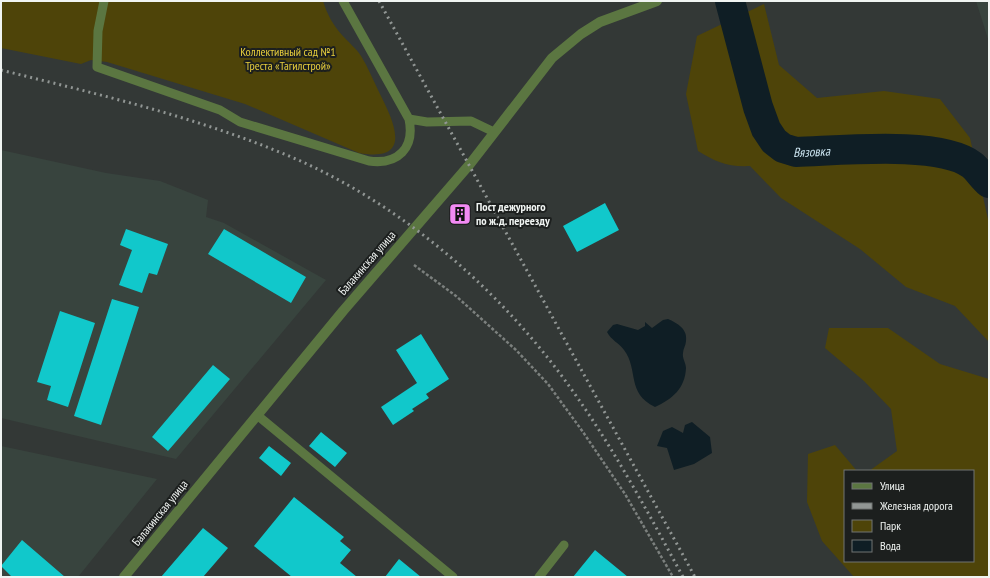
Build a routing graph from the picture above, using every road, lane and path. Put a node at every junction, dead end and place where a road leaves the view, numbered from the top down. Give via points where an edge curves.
1 (104, 1) edge
2 (343, 1) edge
3 (654, 1) edge
4 (409, 119) junction
5 (494, 132) junction
6 (414, 265) dead end
7 (257, 415) junction
8 (564, 545) dead end
9 (124, 577) edge
10 (453, 577) edge
11 (539, 577) edge
12 (673, 577) edge

1 - 4 lane via 98,31 97,66 220,110 240,122 378,162 392,159 403,152 410,141
2 - 4 lane
3 - 5 street, Балакинская улица via 600,22 565,46 552,58
4 - 5 lane via 427,122 471,121
5 - 7 street, Балакинская улица via 470,164 342,311
6 - 12 path via 456,296 516,350 548,384 621,488
7 - 9 street, Балакинская улица
7 - 10 lane
8 - 11 lane

